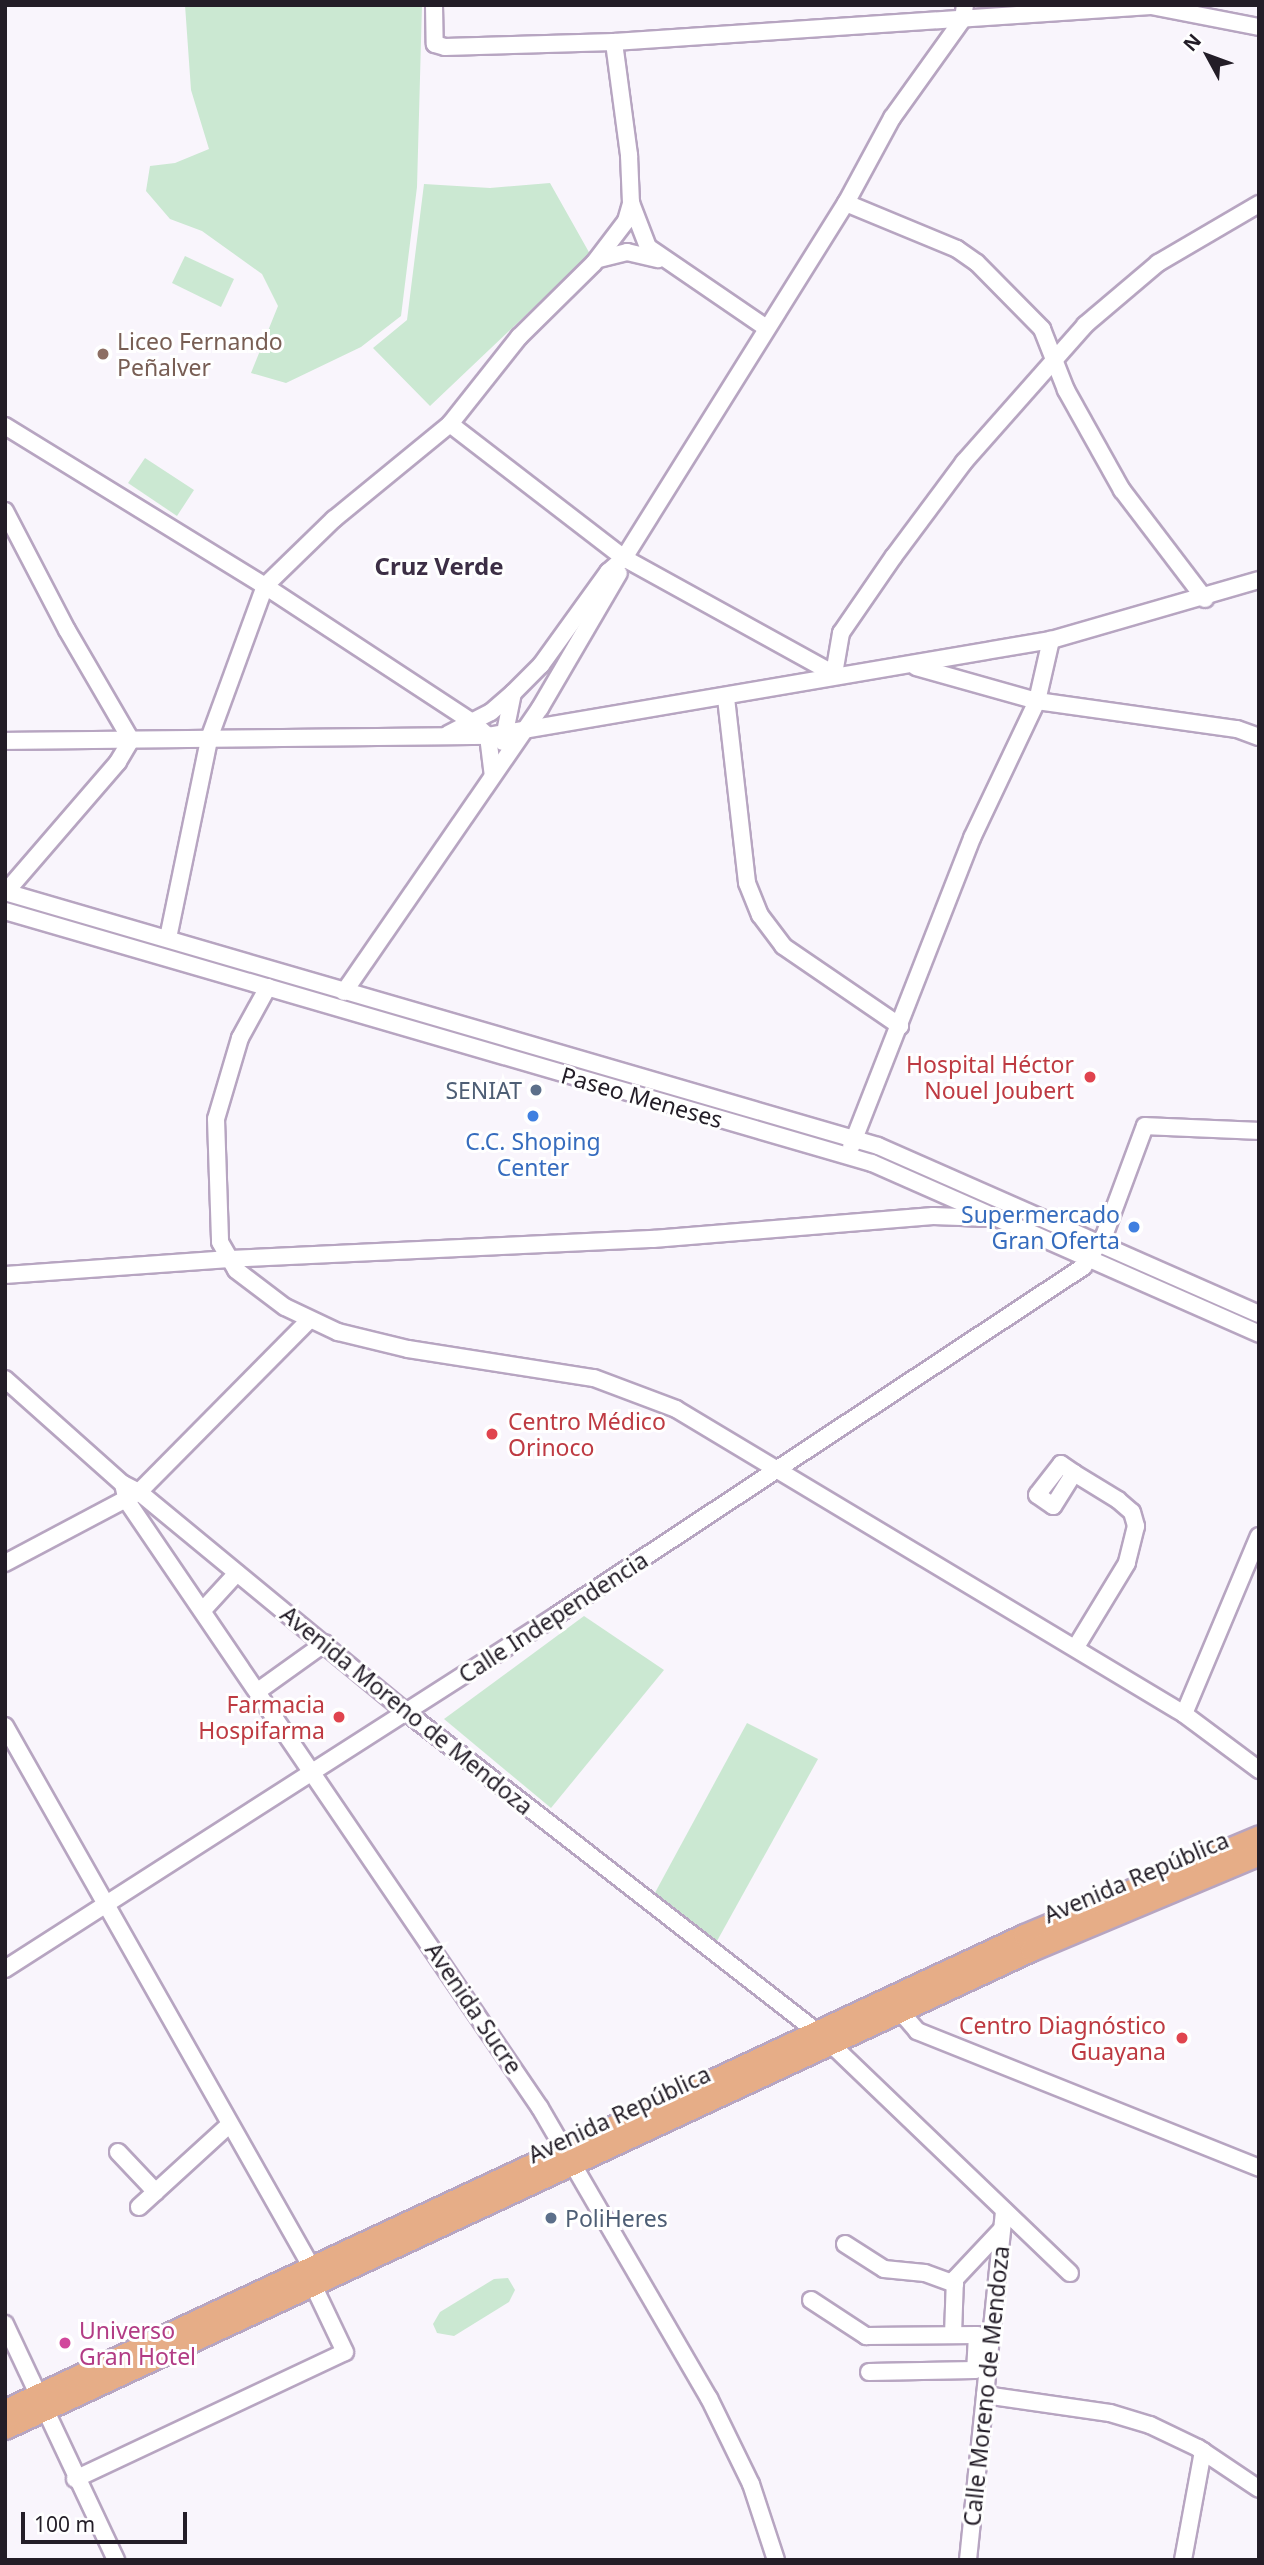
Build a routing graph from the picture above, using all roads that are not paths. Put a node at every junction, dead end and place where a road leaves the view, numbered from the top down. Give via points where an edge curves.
1 (434, 5) edge
2 (964, 12) edge
3 (1259, 27) edge
4 (614, 41) junction
5 (631, 203) junction
6 (846, 203) junction
7 (1259, 204) edge
8 (597, 260) junction
9 (668, 263) junction
10 (765, 327) junction
11 (1055, 361) junction
12 (450, 424) junction
13 (7, 428) edge
14 (5, 510) edge
15 (624, 558) junction
16 (1259, 580) edge
17 (265, 586) junction
18 (1205, 598) junction
19 (1051, 640) junction
20 (911, 666) junction
21 (834, 674) junction
22 (513, 693) junction
23 (726, 698) junction
24 (1037, 701) junction
25 (444, 703) junction
26 (540, 708) junction
27 (472, 722) junction
28 (513, 732) junction
29 (211, 736) junction
30 (443, 736) junction
31 (488, 736) junction
32 (1259, 737) edge
33 (131, 740) junction
34 (5, 741) edge
35 (493, 774) junction
36 (5, 893) edge
37 (5, 911) edge
38 (167, 938) junction
39 (268, 987) junction
40 (344, 992) junction
41 (900, 1026) junction
42 (1259, 1131) edge
43 (855, 1138) junction
44 (847, 1155) junction
45 (997, 1218) junction
46 (1094, 1253) junction
47 (228, 1259) junction
48 (5, 1275) edge
49 (1259, 1314) edge
50 (309, 1320) junction
51 (1259, 1334) edge
52 (5, 1379) edge
53 (778, 1470) junction
54 (1074, 1473) dead end
55 (133, 1497) junction
56 (1259, 1536) edge
57 (5, 1563) edge
58 (237, 1573) junction
59 (202, 1610) junction
60 (325, 1643) junction
61 (1076, 1647) junction
62 (258, 1691) junction
63 (406, 1712) junction
64 (1184, 1714) junction
65 (5, 1726) edge
66 (1259, 1770) edge
67 (311, 1773) junction
68 (1259, 1836) edge
69 (1259, 1854) edge
70 (109, 1906) junction
71 (5, 1969) edge
72 (894, 2005) junction
73 (824, 2038) junction
74 (230, 2124) junction
75 (118, 2152) dead end
76 (568, 2158) junction
77 (1259, 2168) edge
78 (156, 2192) junction
79 (139, 2207) dead end
80 (1004, 2211) junction
81 (1001, 2230) junction
82 (845, 2244) dead end
83 (1070, 2273) dead end
84 (312, 2276) junction
85 (955, 2284) junction
86 (811, 2300) dead end
87 (5, 2324) edge
88 (953, 2335) junction
89 (10, 2342) edge
90 (869, 2372) dead end
91 (985, 2395) junction
92 (41, 2403) junction
93 (5, 2410) edge
94 (5, 2428) edge
95 (1203, 2451) junction
96 (75, 2479) junction
97 (1259, 2489) edge
98 (116, 2560) edge
99 (776, 2560) edge
100 (968, 2560) edge
101 (1184, 2560) edge

1 - 4 street via 435,44 445,47
2 - 3 street via 1151,6
2 - 4 street
2 - 6 street via 892,118
4 - 5 street
5 - 8 street via 626,220
5 - 9 street via 648,247
6 - 10 street
6 - 11 street via 957,249 977,263 1042,328
7 - 11 street via 1158,263 1085,325
8 - 9 street via 627,252
8 - 12 street via 519,337
9 - 10 street
10 - 15 street
11 - 18 street via 1066,390 1129,501
11 - 21 street via 964,462 894,556 841,633
12 - 15 street
12 - 17 street via 334,519
13 - 17 street
14 - 33 street
15 - 21 street
15 - 22 street via 608,572 541,665
15 - 26 street
16 - 18 street
17 - 25 street
17 - 29 street
18 - 19 street
19 - 20 street
19 - 24 street
20 - 21 street
20 - 24 street
21 - 23 street
22 - 26 street via 520,713
22 - 27 street
22 - 28 street
23 - 28 street
23 - 41 street via 747,883 760,915 783,946
24 - 32 street via 1237,729
24 - 41 street via 972,838
25 - 27 street
25 - 30 street via 453,724
26 - 28 street
27 - 30 street
27 - 31 street
28 - 31 street
28 - 35 street
29 - 30 street
29 - 33 street
29 - 38 street
30 - 31 street
31 - 35 street
33 - 34 street
33 - 36 street via 118,762
35 - 40 street
36 - 38 street, Paseo Meneses
37 - 39 street, Paseo Meneses
38 - 40 street, Paseo Meneses
39 - 44 street, Paseo Meneses
39 - 47 street via 240,1038 216,1119 217,1217
40 - 43 street, Paseo Meneses
41 - 43 street
42 - 46 street via 1145,1126
43 - 44 street
43 - 46 street, Paseo Meneses
44 - 45 street, Paseo Meneses
45 - 46 street, Paseo Meneses
45 - 47 street via 933,1216 653,1239
46 - 49 street, Paseo Meneses
46 - 51 street, Paseo Meneses
46 - 53 street, Calle Independencia
47 - 48 street
47 - 50 street via 254,1284
50 - 53 street via 408,1349 594,1378 631,1389 676,1409
50 - 55 street
52 - 55 street, Avenida Moreno de Mendoza
53 - 61 street
53 - 63 street, Calle Independencia
54 - 61 street via 1118,1500 1132,1512 1136,1526 1127,1563
55 - 57 street
55 - 58 street, Avenida Moreno de Mendoza
55 - 59 street, Avenida Sucre
56 - 64 street
58 - 59 street
58 - 60 street, Avenida Moreno de Mendoza
59 - 62 street, Avenida Sucre
60 - 62 street
60 - 63 street, Avenida Moreno de Mendoza
61 - 64 street
62 - 67 street, Avenida Sucre
63 - 67 street, Calle Independencia
63 - 73 street, Avenida Moreno de Mendoza
64 - 66 street
65 - 70 street
67 - 70 street, Calle Independencia
67 - 76 street, Avenida Sucre via 510,2059
68 - 72 main road, Avenida República via 1082,1909
69 - 72 main road, Avenida República
70 - 71 street, Calle Independencia
70 - 74 street
72 - 73 main road, Avenida República
72 - 77 street via 909,2025 933,2038
73 - 76 main road, Avenida República
73 - 80 street, Calle Moreno de Mendoza
74 - 78 street
74 - 84 street
75 - 78 street
76 - 84 main road, Avenida República
76 - 99 street, Avenida Sucre via 728,2434 759,2502
78 - 79 street
80 - 81 street, Calle Moreno de Mendoza
80 - 83 street, Calle Moreno de Mendoza
81 - 85 street
81 - 91 street, Calle Moreno de Mendoza
82 - 85 street via 884,2269 925,2273
84 - 92 main road, Avenida República
84 - 96 street via 345,2352
85 - 88 street
86 - 88 street via 866,2336
87 - 89 street
88 - 90 street via 977,2335 975,2370
89 - 92 street
91 - 95 street via 1110,2413 1150,2425
91 - 100 street, Calle Moreno de Mendoza
92 - 93 main road, Avenida República
92 - 94 main road, Avenida República
92 - 96 street
95 - 97 street
95 - 101 street
96 - 98 street

